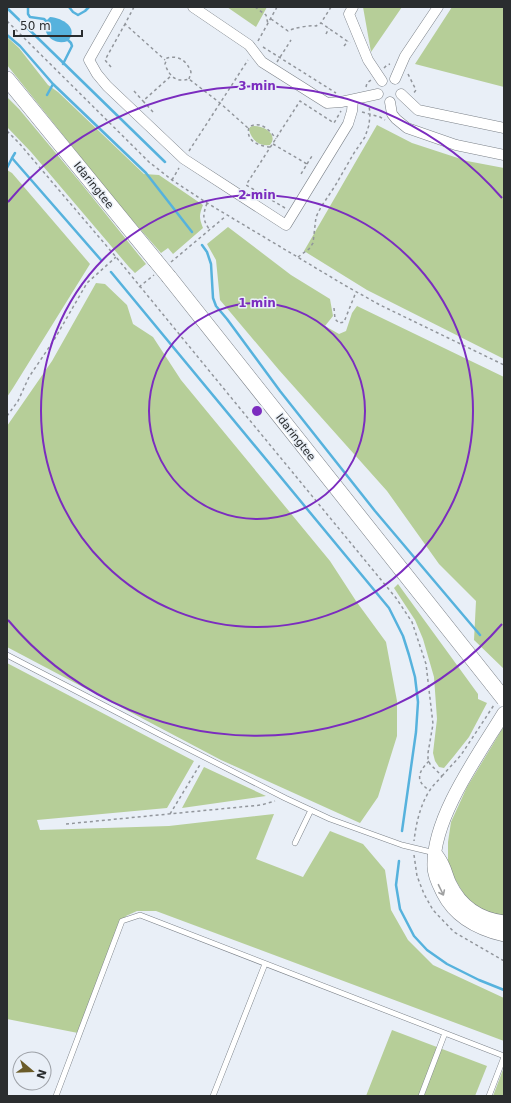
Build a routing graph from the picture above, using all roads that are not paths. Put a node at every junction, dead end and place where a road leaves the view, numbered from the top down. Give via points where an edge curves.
1 (119, 7) edge
2 (193, 7) edge
3 (353, 7) edge
4 (438, 7) edge
5 (379, 77) junction
6 (7, 79) edge
7 (395, 79) junction
8 (7, 86) edge
9 (378, 94) junction
10 (405, 98) junction
11 (353, 100) junction
12 (390, 102) junction
13 (41, 122) junction
14 (504, 128) edge
15 (504, 155) edge
16 (7, 654) edge
17 (500, 700) edge
18 (504, 713) edge
19 (311, 810) junction
20 (295, 844) dead end
21 (435, 853) junction
22 (504, 922) edge
23 (504, 934) edge
24 (265, 964) junction
25 (445, 1033) junction
26 (504, 1056) edge
27 (56, 1096) edge
28 (213, 1096) edge
29 (421, 1096) edge
30 (489, 1096) edge

1 - 11 street via 89,60 97,74 184,159 286,225 348,124
2 - 11 street via 254,46 262,62 327,103
3 - 5 street via 349,14 368,60
4 - 7 street via 405,56
5 - 7 street
5 - 9 street
6 - 13 main road, Idaringtee
7 - 10 street
8 - 13 main road, Idaringtee
9 - 11 street
9 - 12 street via 383,100
10 - 12 street
10 - 14 street via 418,110
12 - 15 street via 389,117 407,128 456,145
13 - 17 main road, Idaringtee, bridge via 492,685
16 - 19 lane via 204,758
18 - 21 street via 460,785 446,814
19 - 20 lane
19 - 21 lane via 402,845
21 - 22 street via 456,895 474,913
21 -> 23 street via 434,869 447,901 478,926
24 - 25 lane
24 - 27 lane via 140,915 122,921
24 - 28 lane
25 - 26 lane
25 - 29 lane
26 - 30 lane

